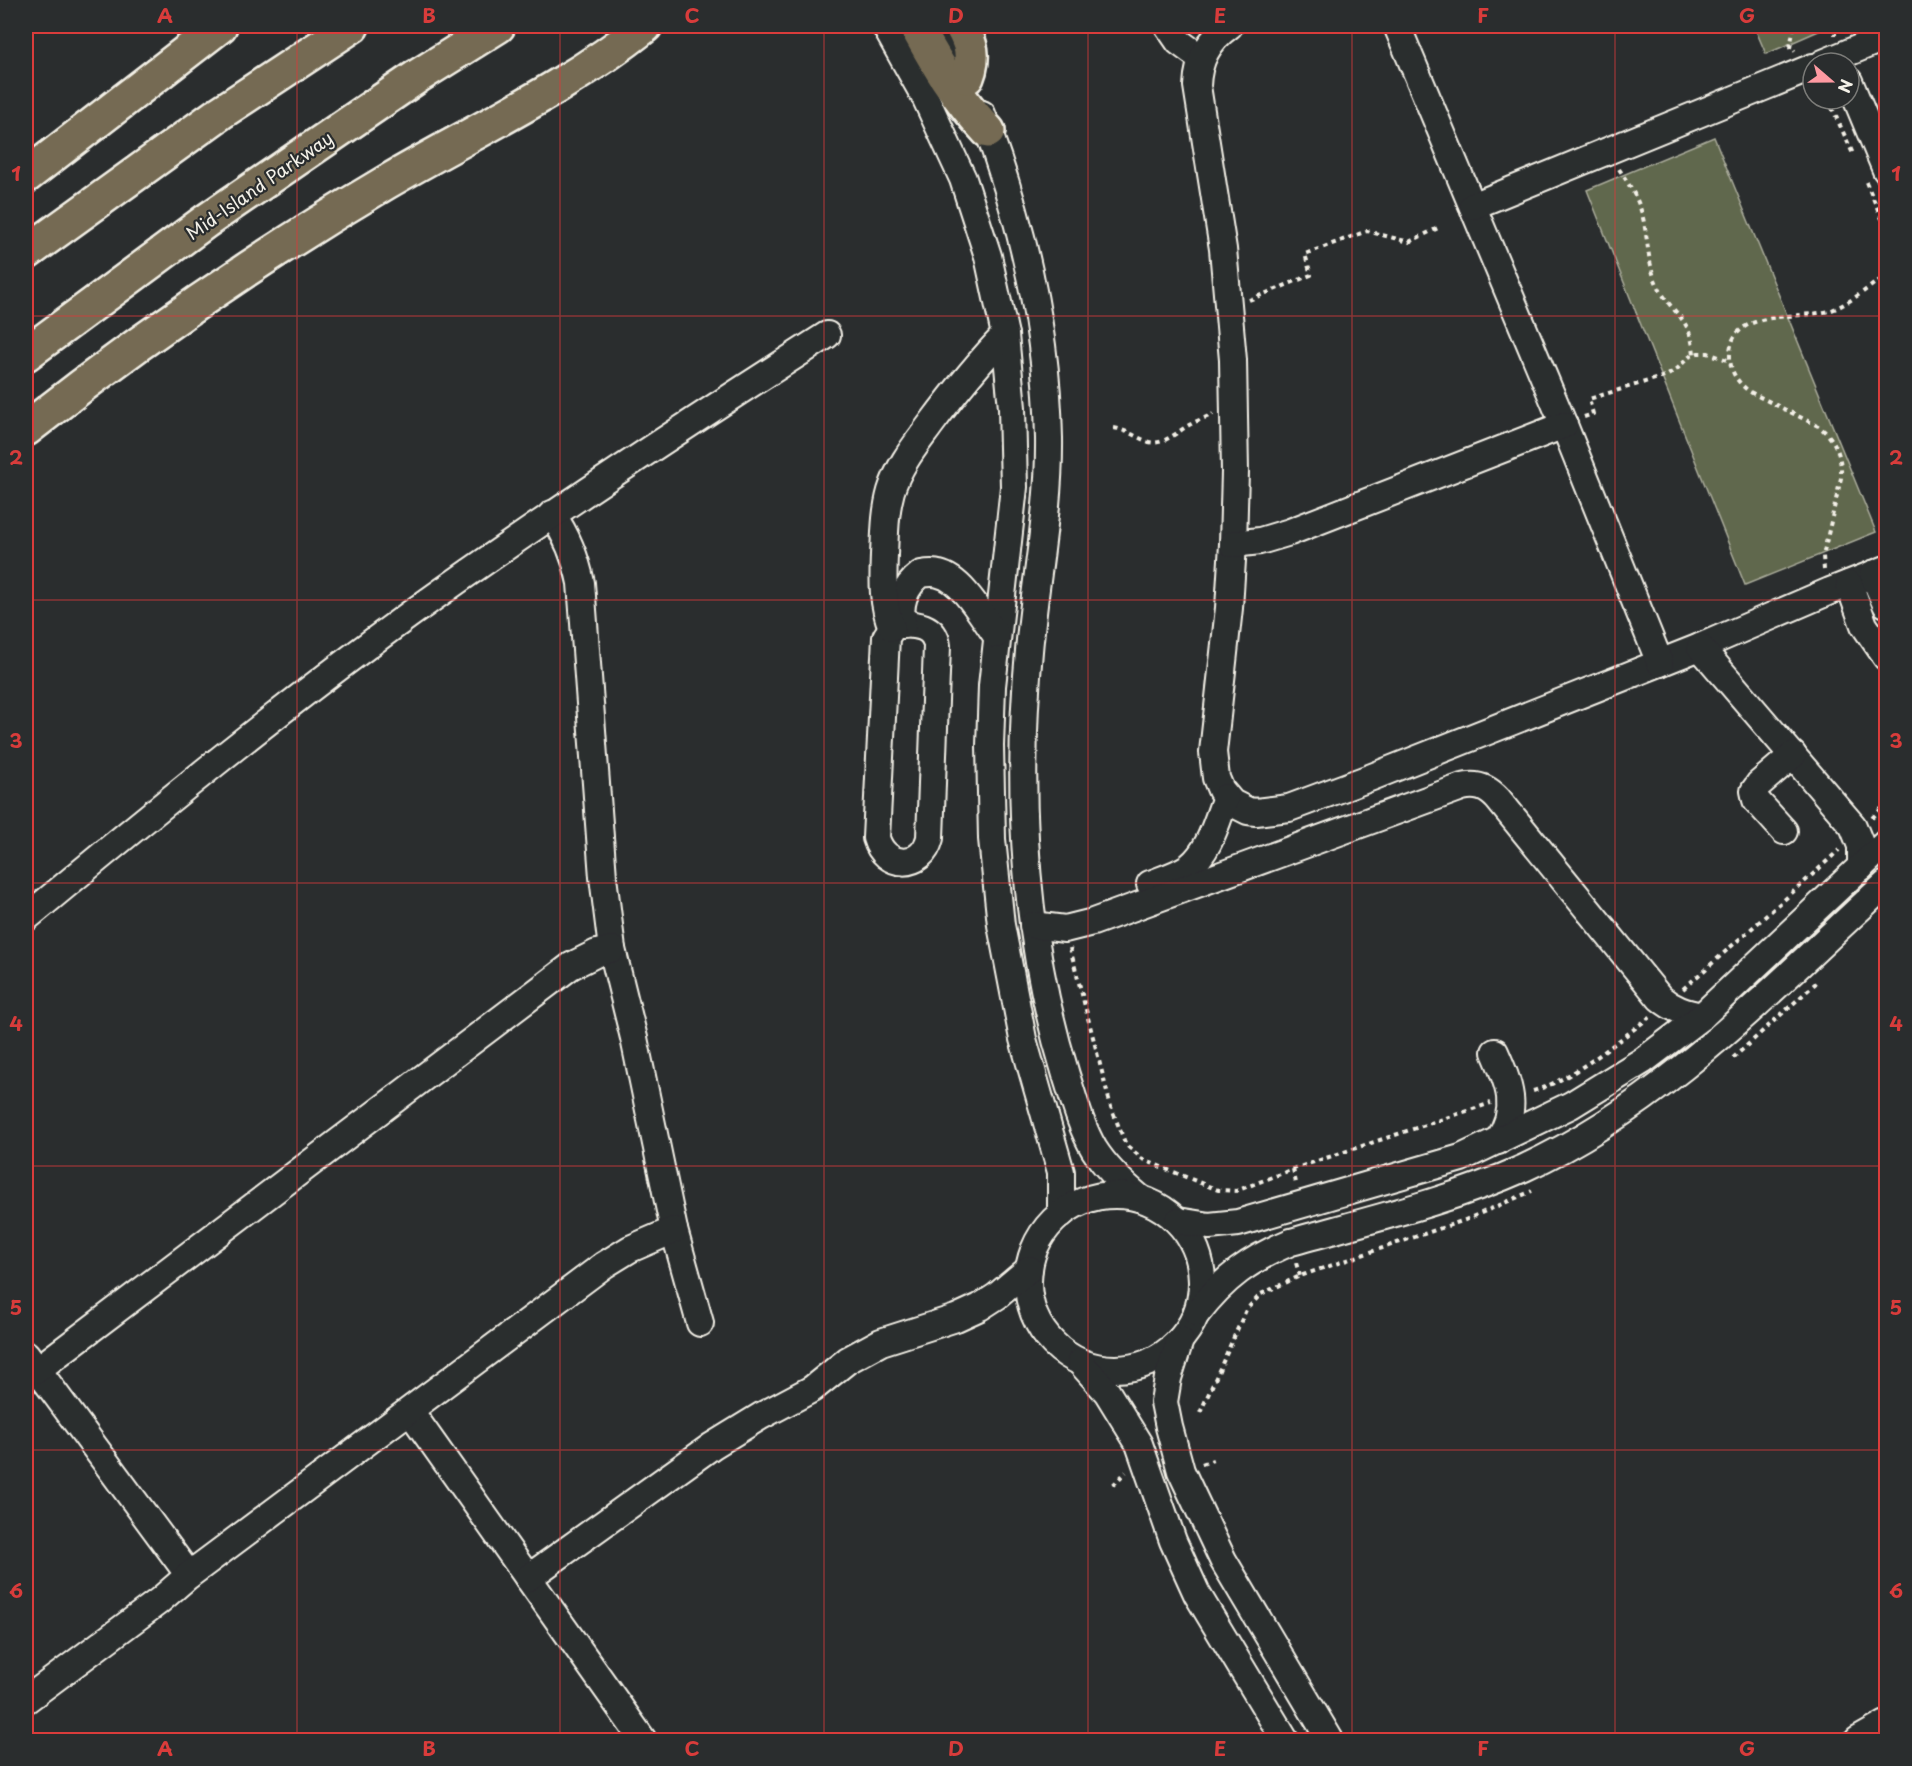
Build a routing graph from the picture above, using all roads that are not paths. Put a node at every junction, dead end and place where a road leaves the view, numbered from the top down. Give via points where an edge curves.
1 (220, 26) edge
2 (352, 26) edge
3 (498, 26) edge
4 (645, 26) edge
5 (885, 26) edge
6 (916, 26) edge
7 (942, 26) edge
8 (961, 26) edge
9 (1168, 26) edge
10 (1230, 26) edge
11 (1397, 26) edge
12 (1887, 37) edge
13 (1856, 51) edge
14 (1194, 52) junction
15 (1801, 61) edge
16 (967, 77) junction
17 (1199, 98) junction
18 (1861, 109) edge
19 (988, 131) junction
20 (1887, 170) edge
21 (26, 176) edge
22 (1473, 206) junction
23 (26, 253) edge
24 (827, 335) dead end
25 (1005, 336) junction
26 (26, 354) edge
27 (1564, 425) junction
28 (26, 429) edge
29 (552, 514) junction
30 (1233, 544) junction
31 (1880, 572) edge
32 (1839, 587) junction
33 (1887, 604) edge
34 (898, 626) junction
35 (996, 635) junction
36 (1700, 647) junction
37 (1887, 657) edge
38 (1660, 663) junction
39 (1793, 755) junction
40 (1223, 804) junction
41 (1853, 826) junction
42 (1784, 831) dead end
43 (1887, 836) edge
44 (1887, 843) edge
45 (1861, 867) junction
46 (1887, 884) edge
47 (1133, 891) dead end
48 (26, 918) edge
49 (1034, 928) junction
50 (1004, 937) junction
51 (612, 949) junction
52 (1702, 1016) junction
53 (1495, 1052) dead end
54 (1503, 1089) junction
55 (1553, 1113) junction
56 (1498, 1141) junction
57 (1140, 1198) junction
58 (1061, 1214) junction
59 (1178, 1221) junction
60 (674, 1230) junction
61 (1029, 1269) junction
62 (1197, 1313) junction
63 (700, 1323) dead end
64 (1180, 1340) junction
65 (31, 1362) edge
66 (1080, 1362) junction
67 (410, 1411) junction
68 (189, 1575) junction
69 (528, 1578) junction
70 (26, 1700) edge
71 (1887, 1724) edge
72 (643, 1740) edge
73 (1285, 1740) edge
74 (1330, 1740) edge
75 (1858, 1740) edge

1 - 21 main road
2 - 23 main road via 220,113
3 - 26 main road, Mid-Island Parkway via 206,221
4 - 28 main road via 569,79 384,184 259,261 119,358
5 - 25 street via 926,99 963,179 988,256
6 - 19 main road via 948,83
7 - 16 street
8 - 16 main road via 971,47
9 - 14 street via 1179,42
10 - 14 street via 1208,35
10 - 17 street via 1219,33 1205,52 1198,75
11 - 22 street
12 - 13 street
14 - 17 street via 1191,81
15 - 22 street via 1606,152
16 - 19 street
17 - 30 street via 1223,249 1233,360
18 - 20 street
19 - 49 street via 1029,274 1047,400 1047,505 1025,714 1027,873
22 - 27 street
24 - 29 street
25 - 34 street via 948,401 896,477 885,519 883,597
25 - 35 street via 1014,487
27 - 30 street via 1290,532
27 - 38 street
29 - 48 street via 274,717
29 - 51 street via 568,540 581,583
30 - 40 street via 1214,738 1213,765
31 - 32 street
31 - 33 street
32 - 36 street
32 - 37 street
34 - 34 street via 885,643 876,838 882,852 903,862 924,852 930,838 937,646 928,628
34 - 35 street via 902,599 910,584 921,574 939,573 963,591
35 - 50 street via 990,802
36 - 38 street
36 - 39 street
38 - 40 street via 1289,808 1271,820 1251,823 1232,818
39 - 41 street
39 - 42 street via 1754,791 1756,800
40 - 47 street via 1205,848 1193,862 1178,873
41 - 43 street
41 - 45 street via 1861,846
44 - 45 street
45 - 52 street
46 - 62 street via 1734,1026 1633,1105 1580,1138 1467,1191 1269,1251 1229,1278
49 - 50 street
49 - 52 street via 1065,928 1093,922 1461,787 1479,786 1498,799 1660,998 1684,1013
49 - 57 street via 1061,1058 1087,1135 1115,1176
50 - 58 street via 1023,1039 1059,1164
51 - 60 street
51 - 65 street via 584,959 560,974
52 - 55 street via 1644,1060
53 - 54 street
54 - 55 street
54 - 56 street via 1511,1108
55 - 56 street
56 - 59 street via 1461,1158 1238,1223 1209,1226
57 - 58 street via 1104,1195 1086,1199
57 - 59 street via 1158,1205
58 - 61 street via 1042,1234
59 - 62 street via 1192,1239 1201,1268
60 - 63 street
60 - 67 street via 604,1265
61 - 66 street via 1028,1289 1040,1326 1052,1342
61 - 69 street via 980,1307 881,1342 848,1360 812,1389 712,1446
62 - 64 street
64 - 66 street via 1156,1359 1141,1365 1110,1369
64 - 74 street via 1164,1402 1181,1471 1223,1560
65 - 68 street
66 - 73 street via 1107,1392 1139,1444 1173,1541 1197,1594
67 - 68 street
67 - 69 street
68 - 70 street
69 - 72 street
71 - 75 street

